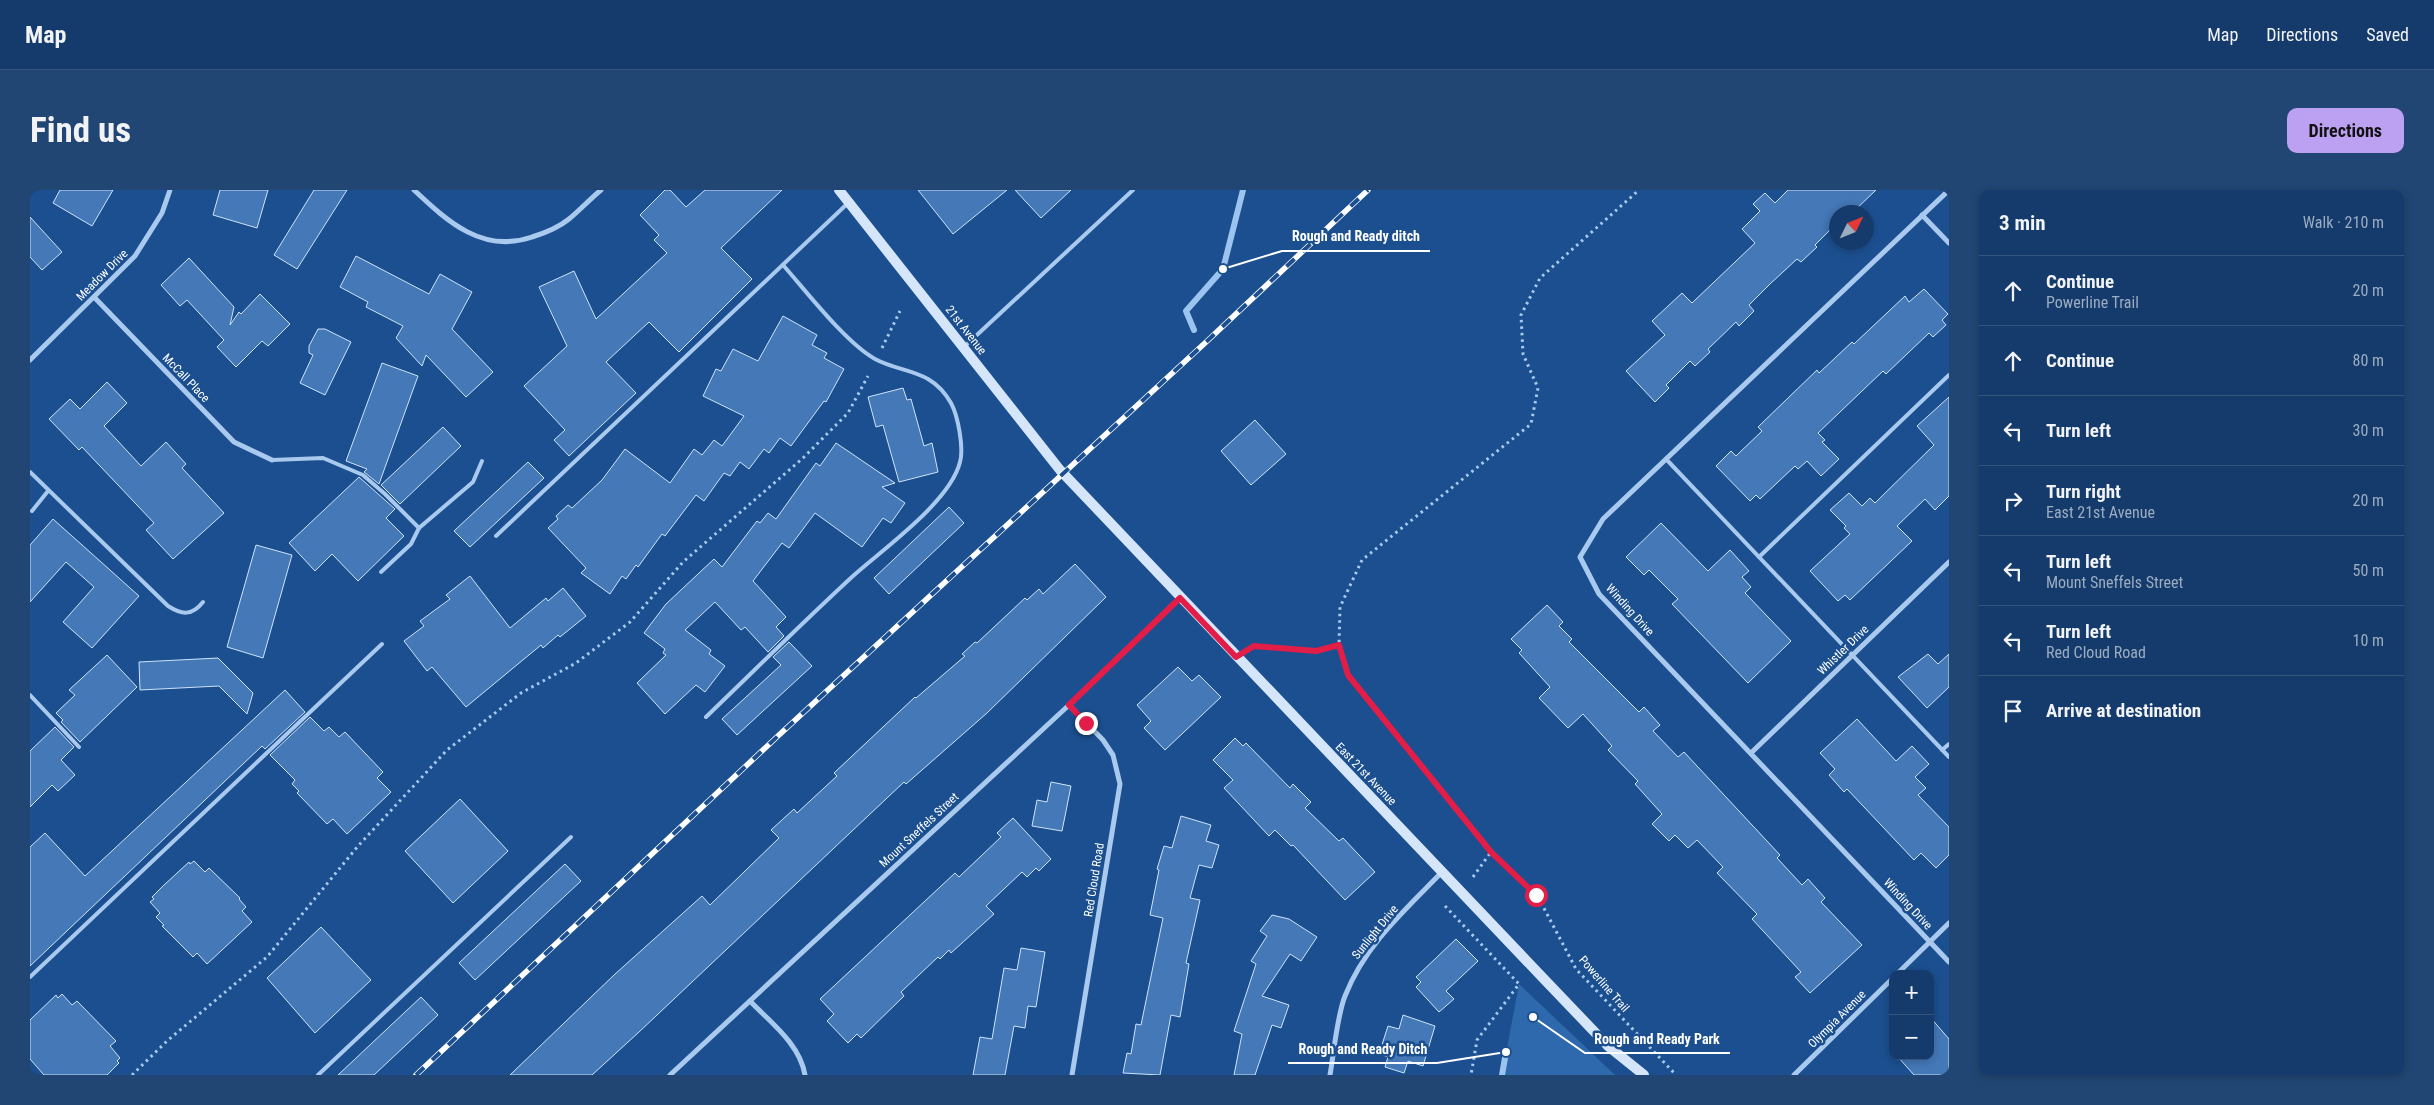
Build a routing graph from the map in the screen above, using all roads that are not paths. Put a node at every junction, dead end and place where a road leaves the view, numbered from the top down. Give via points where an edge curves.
1 (170, 190) edge
2 (414, 190) edge
3 (601, 190) edge
4 (839, 190) edge
5 (1133, 190) edge
6 (1949, 190) edge
7 (849, 202) junction
8 (1922, 215) junction
9 (1949, 243) edge
10 (783, 265) junction
11 (94, 297) junction
12 (964, 347) junction
13 (30, 360) edge
14 (1949, 375) edge
15 (272, 460) joint
16 (1666, 460) junction
17 (482, 461) dead end
18 (30, 472) edge
19 (1074, 485) joint
20 (48, 491) junction
21 (32, 511) dead end
22 (419, 528) junction
23 (496, 536) dead end
24 (1760, 556) junction
25 (1949, 562) edge
26 (382, 572) dead end
27 (1180, 598) junction
28 (203, 602) dead end
29 (382, 644) dead end
30 (1852, 655) junction
31 (30, 695) edge
32 (1069, 705) junction
33 (706, 717) dead end
34 (1949, 744) edge
35 (79, 748) dead end
36 (1942, 750) junction
37 (1751, 753) junction
38 (1949, 757) edge
39 (571, 838) dead end
40 (1442, 872) junction
41 (1949, 923) edge
42 (1929, 942) junction
43 (1949, 962) edge
44 (1901, 970) edge
45 (30, 977) edge
46 (1889, 982) edge
47 (750, 1001) junction
48 (318, 1075) edge
49 (670, 1075) edge
50 (805, 1075) edge
51 (1072, 1075) edge
52 (1330, 1075) edge
53 (1644, 1075) edge
54 (1794, 1075) edge

1 - 11 street, Meadow Drive via 162,213 135,256
2 - 3 street via 454,224 483,240 515,243 548,232 568,220
4 - 7 street, 21st Avenue
5 - 12 lane
6 - 8 street, Winding Drive
7 - 10 lane
7 - 12 street, 21st Avenue
8 - 9 street
8 - 16 street, Winding Drive
10 - 23 lane
10 - 33 lane via 856,346 876,360 906,368 933,381 951,403 960,431 961,462 949,484 922,517 854,576
11 - 13 street, Meadow Drive
11 - 15 street, McCall Place via 234,442
12 - 19 street, 21st Avenue
14 - 24 lane
15 - 22 lane via 324,458 363,475
16 - 24 lane
16 - 37 street, Winding Drive via 1603,519 1580,556 1599,594
17 - 22 lane via 473,482
18 - 20 lane
19 - 27 street, East 21st Avenue
20 - 21 lane
20 - 28 lane via 168,606 178,613 190,613
22 - 26 lane via 412,544
24 - 30 lane
25 - 30 street, Whistler Drive
27 - 32 street, Mount Sneffels Street
27 - 40 street, East 21st Avenue
29 - 45 lane
30 - 36 lane
30 - 37 street, Whistler Drive
31 - 35 lane
32 - 47 street, Mount Sneffels Street
32 - 51 street, Red Cloud Road via 1113,755 1120,784
34 - 36 lane
36 - 38 lane
37 - 42 street, Winding Drive
39 - 48 lane
40 - 52 street, Sunlight Drive via 1389,926 1364,958 1344,997
40 - 53 street, East 21st Avenue via 1608,1046
41 - 42 street
42 - 43 street, Winding Drive
42 - 44 street
46 - 54 street, Olympia Avenue
47 - 49 street, Mount Sneffels Street
47 - 50 street via 790,1042 804,1066

